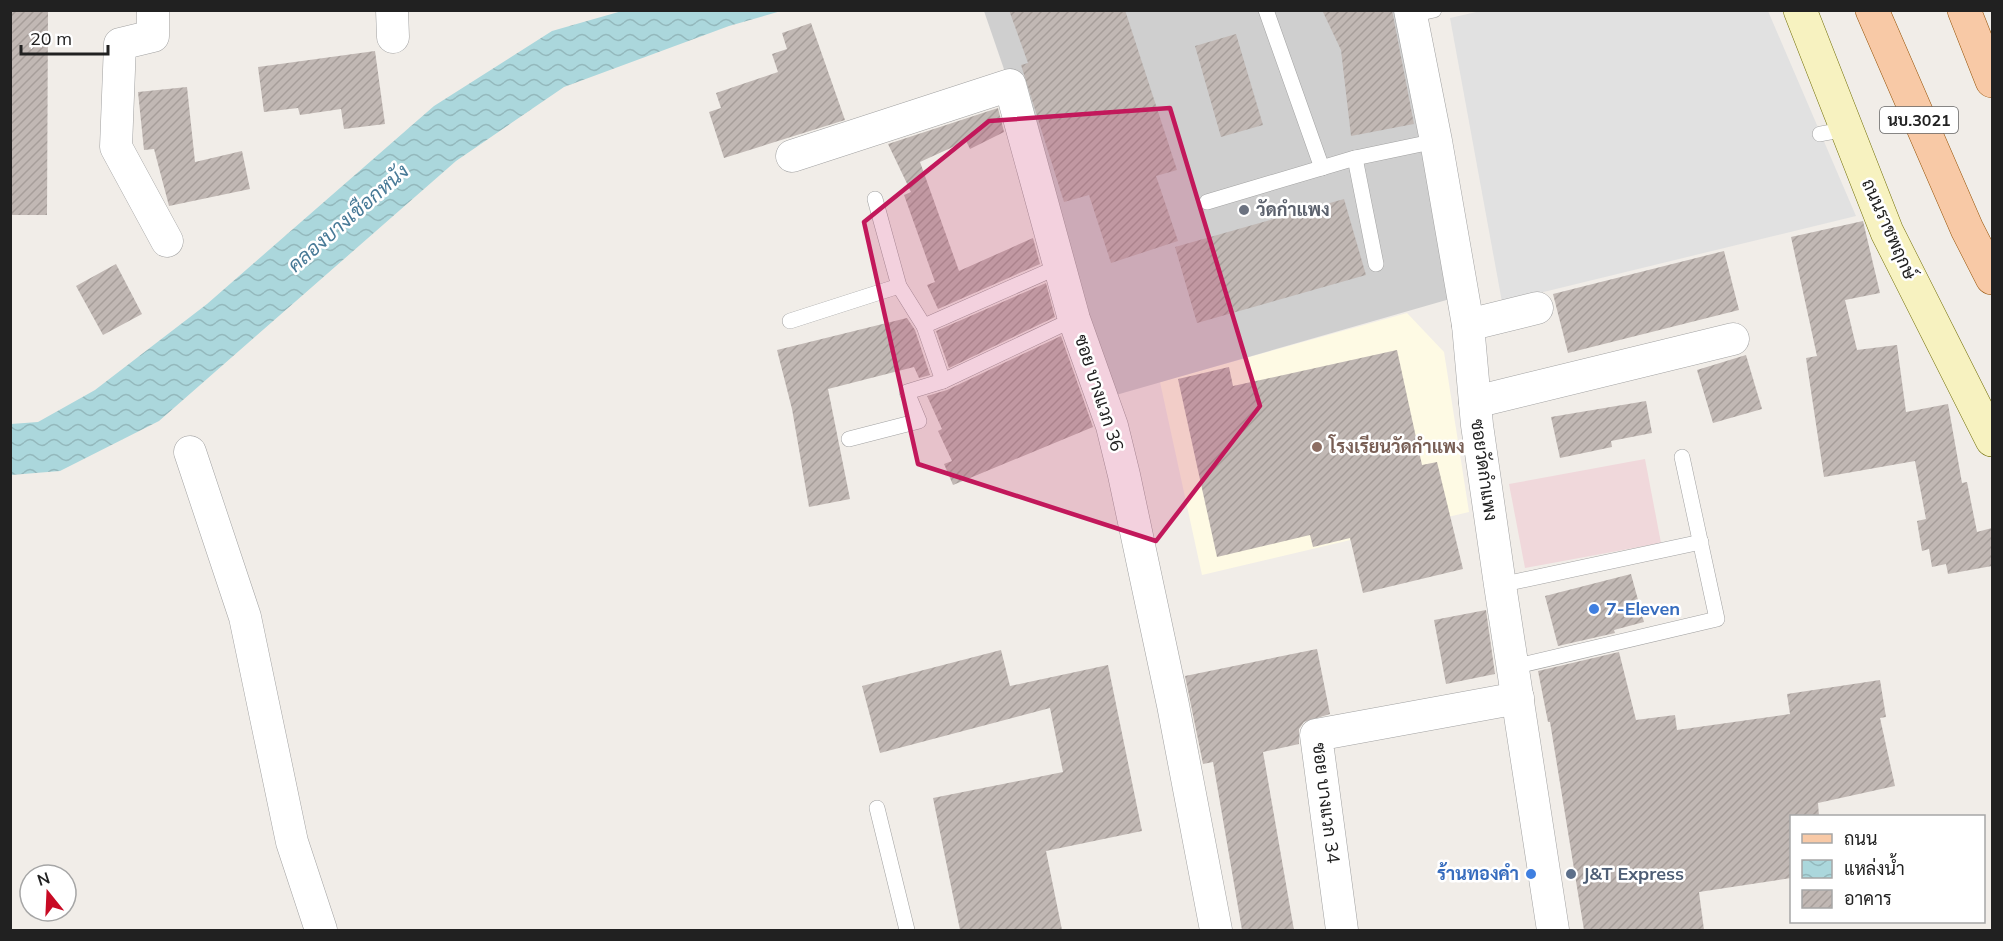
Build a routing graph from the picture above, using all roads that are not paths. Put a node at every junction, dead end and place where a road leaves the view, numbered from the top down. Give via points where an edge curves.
1 (153, 10) edge
2 (1266, 10) edge
3 (1800, 10) edge
4 (1872, 10) edge
5 (1964, 10) edge
6 (1419, 12) edge
7 (1992, 81) edge
8 (1436, 141) junction
9 (792, 156) dead end
10 (1355, 158) junction
11 (1322, 168) junction
12 (875, 199) dead end
13 (1207, 202) dead end
14 (167, 242) dead end
15 (1376, 264) dead end
16 (1060, 266) junction
17 (1992, 278) edge
18 (899, 286) junction
19 (1537, 308) dead end
20 (1074, 319) junction
21 (790, 321) dead end
22 (924, 326) junction
23 (1468, 326) junction
24 (1733, 339) dead end
25 (943, 381) junction
26 (1475, 402) junction
27 (849, 439) dead end
28 (1992, 440) edge
29 (190, 452) dead end
30 (1682, 457) dead end
31 (1701, 542) junction
32 (1500, 585) junction
33 (1513, 667) junction
34 (1518, 698) junction
35 (877, 808) dead end
36 (321, 930) edge
37 (908, 930) edge
38 (1216, 930) edge
39 (1342, 930) edge
40 (1553, 930) edge

1 - 14 street via 153,36 120,44 116,147
2 - 11 lane
3 - 28 main road, ถนนราชพฤกษ์ via 1834,131
4 - 17 main road, นบ.3021
5 - 7 main road
6 - 8 street, ซอยวัดกำแพง
8 - 10 lane
8 - 23 street, ซอยวัดกำแพง
9 - 16 street, ซอย บางแวก 36 via 1010,85
10 - 11 lane
10 - 15 lane
11 - 13 lane
12 - 18 lane
16 - 20 street, ซอย บางแวก 36
16 - 22 lane
18 - 21 lane
18 - 22 lane
19 - 23 street
20 - 25 lane
20 - 38 street, ซอย บางแวก 36 via 1112,426 1124,475
22 - 25 lane
23 - 26 street, ซอยวัดกำแพง
24 - 26 street
25 - 27 lane via 908,392 919,421
26 - 32 street, ซอยวัดกำแพง
29 - 36 street via 245,616 292,842
30 - 31 lane
31 - 32 lane
31 - 33 lane via 1717,619
32 - 33 street, ซอยวัดกำแพง
33 - 34 street, ซอยวัดกำแพง
34 - 39 street, ซอย บางแวก 34 via 1316,735
34 - 40 street, ซอยวัดกำแพง
35 - 37 lane

